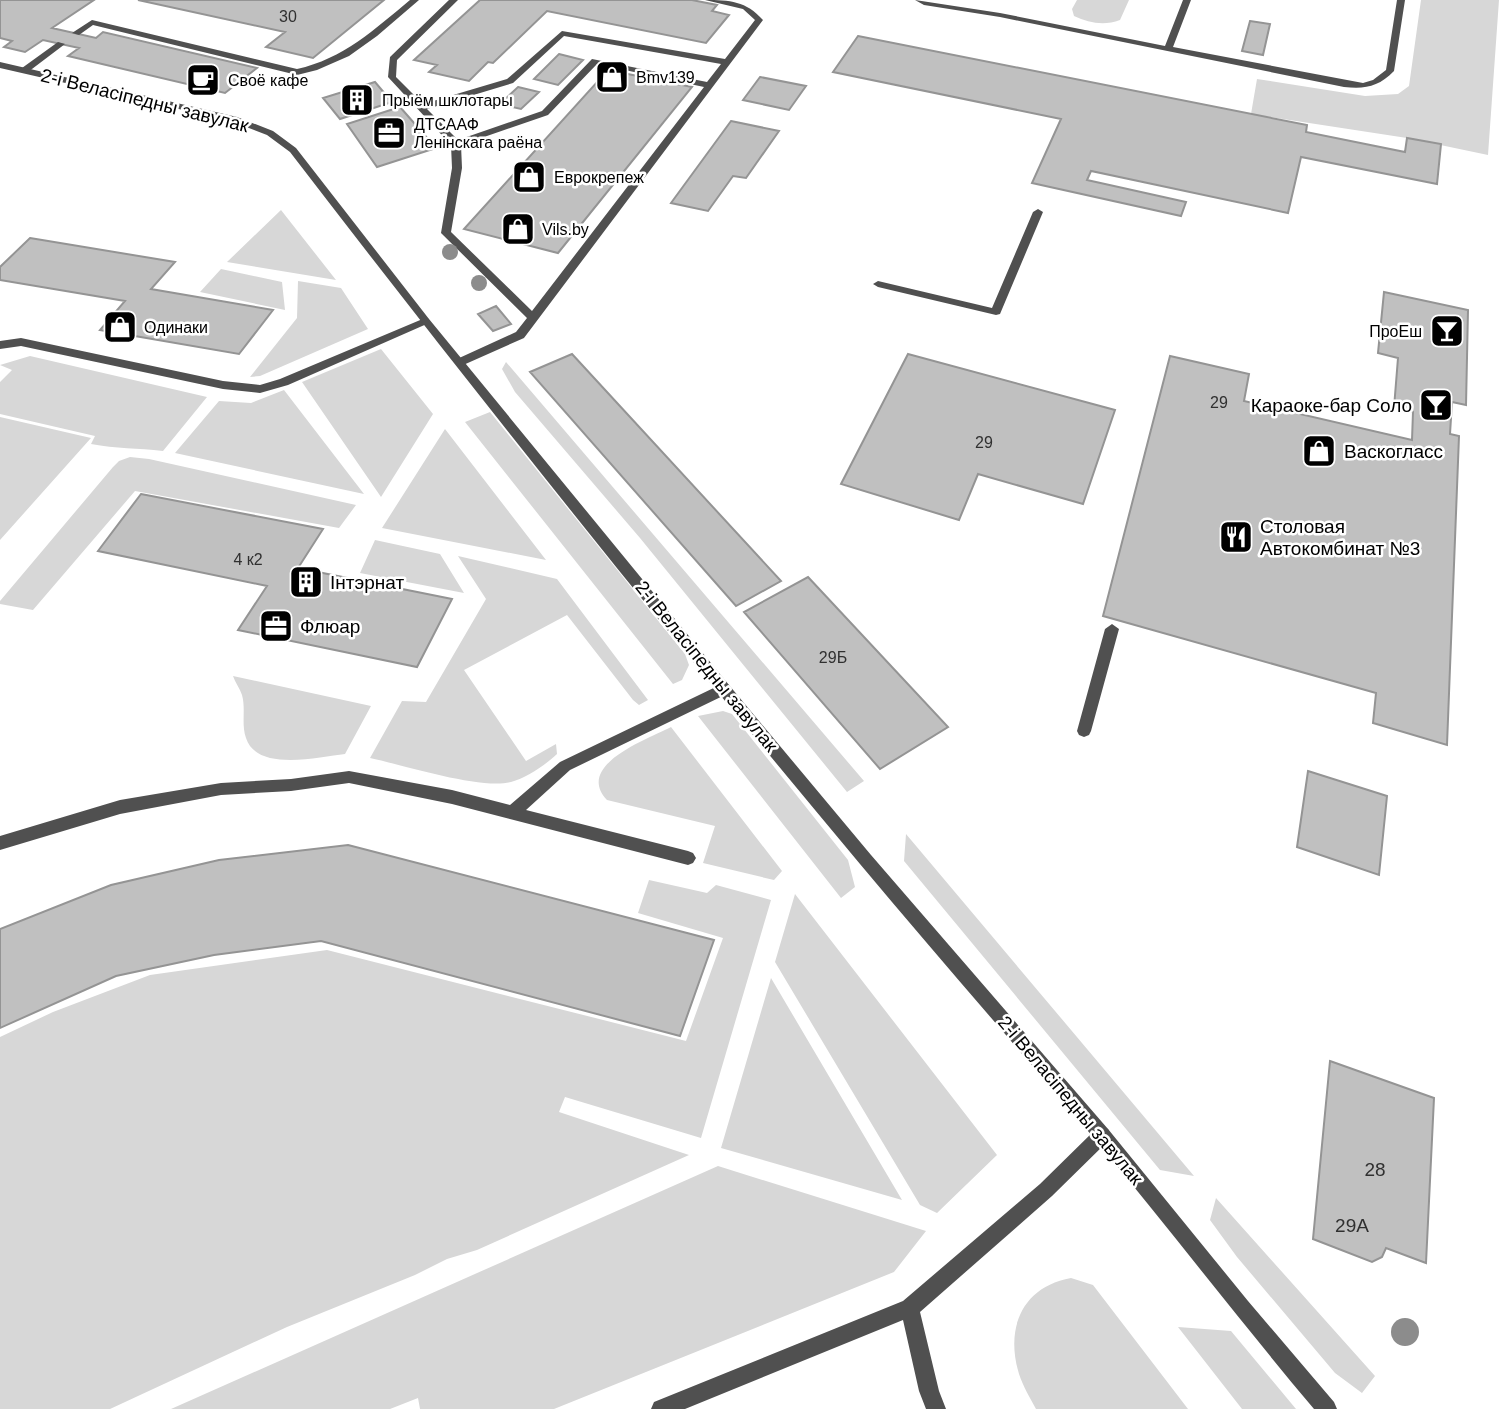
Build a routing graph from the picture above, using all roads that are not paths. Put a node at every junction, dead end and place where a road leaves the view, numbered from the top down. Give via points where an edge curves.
1 (415, 0) edge
2 (454, 0) edge
3 (709, 0) edge
4 (919, 0) edge
5 (1187, 0) edge
6 (1401, 0) edge
7 (76, 33) dead end
8 (61, 44) dead end
9 (1168, 49) junction
10 (725, 62) junction
11 (0, 65) edge
12 (25, 70) junction
13 (707, 85) junction
14 (424, 107) junction
15 (456, 144) junction
16 (1038, 212) dead end
17 (878, 284) dead end
18 (532, 317) junction
19 (425, 321) junction
20 (0, 345) edge
21 (461, 362) junction
22 (1112, 629) dead end
23 (724, 689) junction
24 (1084, 731) dead end
25 (512, 813) junction
26 (0, 843) edge
27 (688, 858) dead end
28 (1102, 1135) junction
29 (910, 1308) junction
30 (661, 1409) edge
31 (936, 1409) edge
32 (1327, 1409) edge

1 - 7 street via 349,52 322,68 297,72 92,22
2 - 14 street via 393,59 392,77
3 - 10 street via 746,7 759,20
4 - 9 street
5 - 9 street
6 - 9 street via 1390,71 1364,86
8 - 12 street
10 - 13 street
10 - 14 street via 562,33 510,81
11 - 12 street, 2-і Веласіпедны завулак
12 - 19 street, 2-і Веласіпедны завулак via 234,119 270,133 293,150
13 - 15 street via 595,61 545,113
13 - 18 street
14 - 15 street
15 - 18 street via 457,168 446,233
16 - 17 street via 996,312
18 - 21 street via 520,335
19 - 20 street via 260,389 21,342
19 - 21 street, 2-і Веласіпедны завулак
21 - 23 street, 2-і Веласіпедны завулак
22 - 24 street
23 - 25 street via 565,766
23 - 28 street, 2-і Веласіпедны завулак
25 - 26 street via 349,777 221,789 120,807
25 - 27 street
28 - 29 street
28 - 32 street, 2-і Веласіпедны завулак
29 - 30 street
29 - 31 street

